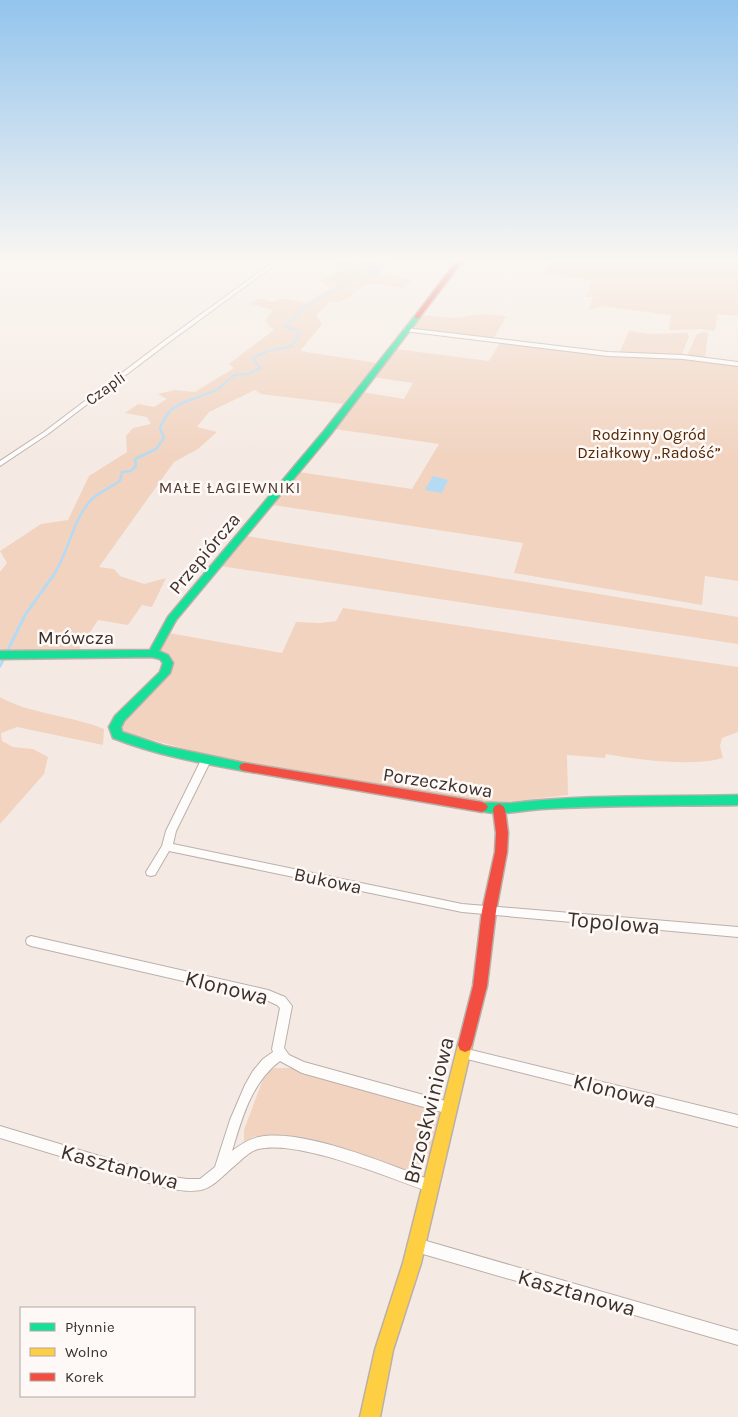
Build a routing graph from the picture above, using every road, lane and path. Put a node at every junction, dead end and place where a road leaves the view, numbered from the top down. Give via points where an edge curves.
1 (191, 324) edge
2 (411, 324) edge
3 (406, 330) junction
4 (738, 364) edge
5 (0, 464) edge
6 (153, 653) junction
7 (0, 655) edge
8 (206, 760) junction
9 (738, 800) edge
10 (499, 809) junction
11 (167, 847) junction
12 (151, 872) dead end
13 (489, 911) junction
14 (738, 932) edge
15 (31, 941) dead end
16 (463, 1053) junction
17 (280, 1054) junction
18 (449, 1108) junction
19 (738, 1121) edge
20 (0, 1132) edge
21 (220, 1169) junction
22 (430, 1186) junction
23 (416, 1245) junction
24 (738, 1338) edge
25 (370, 1417) edge

1 - 5 street, Czapli
2 - 3 street, Przepiórcza
3 - 4 street via 608,354 682,357
3 - 6 street, Przepiórcza via 327,433 172,619
6 - 7 street, Mrówcza
6 - 8 street, Porzeczkowa via 166,658 168,663 164,673 119,720 115,726 118,735 136,743
8 - 10 street, Porzeczkowa
8 - 11 street via 171,831
9 - 10 street, Porzeczkowa via 541,804
10 - 13 street, Brzoskwiniowa via 501,852
11 - 12 street
11 - 13 street, Bukowa
13 - 14 street, Topolowa
13 - 16 street, Brzoskwiniowa via 480,986
15 - 17 street, Klonowa via 268,995 286,1006 278,1043
16 - 18 street, Brzoskwiniowa
16 - 19 street, Klonowa
17 - 18 street via 302,1067
17 - 21 street via 270,1060 249,1087
18 - 22 street, Brzoskwiniowa
20 - 21 street, Kasztanowa via 166,1182 201,1184 209,1181
21 - 22 street, Kasztanowa via 247,1147 268,1140 284,1141 310,1146
22 - 23 street, Brzoskwiniowa
23 - 24 street, Kasztanowa
23 - 25 street, Brzoskwiniowa via 384,1350

